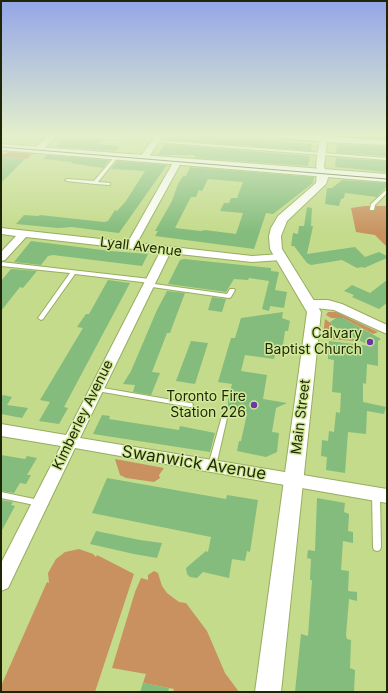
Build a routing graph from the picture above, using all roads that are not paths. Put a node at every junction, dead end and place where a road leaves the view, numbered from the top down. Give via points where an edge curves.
1 (107, 168) edge
2 (174, 168) edge
3 (269, 168) edge
4 (321, 168) edge
5 (322, 172) junction
6 (387, 178) edge
7 (67, 180) dead end
8 (95, 183) junction
9 (109, 184) dead end
10 (387, 191) edge
11 (372, 209) dead end
12 (1, 231) edge
13 (23, 234) junction
14 (131, 245) junction
15 (166, 250) junction
16 (281, 257) junction
17 (1, 258) edge
18 (1, 264) edge
19 (74, 272) junction
20 (148, 283) junction
21 (232, 290) dead end
22 (310, 304) junction
23 (41, 318) dead end
24 (387, 330) edge
25 (95, 389) junction
26 (190, 404) dead end
27 (224, 418) dead end
28 (1, 430) edge
29 (69, 442) junction
30 (212, 466) junction
31 (294, 480) junction
32 (382, 495) edge
33 (1, 496) edge
34 (39, 503) junction
35 (377, 547) dead end
36 (1, 582) edge
37 (268, 692) edge

1 - 8 lane
2 - 14 street
3 - 5 main road
4 - 5 street
5 - 6 main road
5 - 16 street, Main Street via 324,178 321,184 278,223 275,242
7 - 8 lane
8 - 9 lane
10 - 11 lane
12 - 13 street, Lyall Avenue
13 - 14 street, Lyall Avenue
13 - 17 street
14 - 15 street, Lyall Avenue
15 - 16 street, Lyall Avenue via 252,259
15 - 20 street, Kimberley Avenue
16 - 22 street, Main Street
18 - 19 lane
19 - 20 lane
19 - 23 lane
20 - 21 lane via 229,296
20 - 25 street, Kimberley Avenue
22 - 24 street via 334,305
22 - 31 street, Main Street via 314,312
25 - 26 lane
25 - 29 street, Kimberley Avenue
27 - 30 lane
28 - 29 street, Swanwick Avenue
29 - 30 street, Swanwick Avenue
29 - 34 street, Kimberley Avenue
30 - 31 street, Swanwick Avenue
31 - 32 street, Swanwick Avenue
31 - 37 street, Main Street
32 - 35 lane
33 - 34 lane
34 - 36 street, Kimberley Avenue

